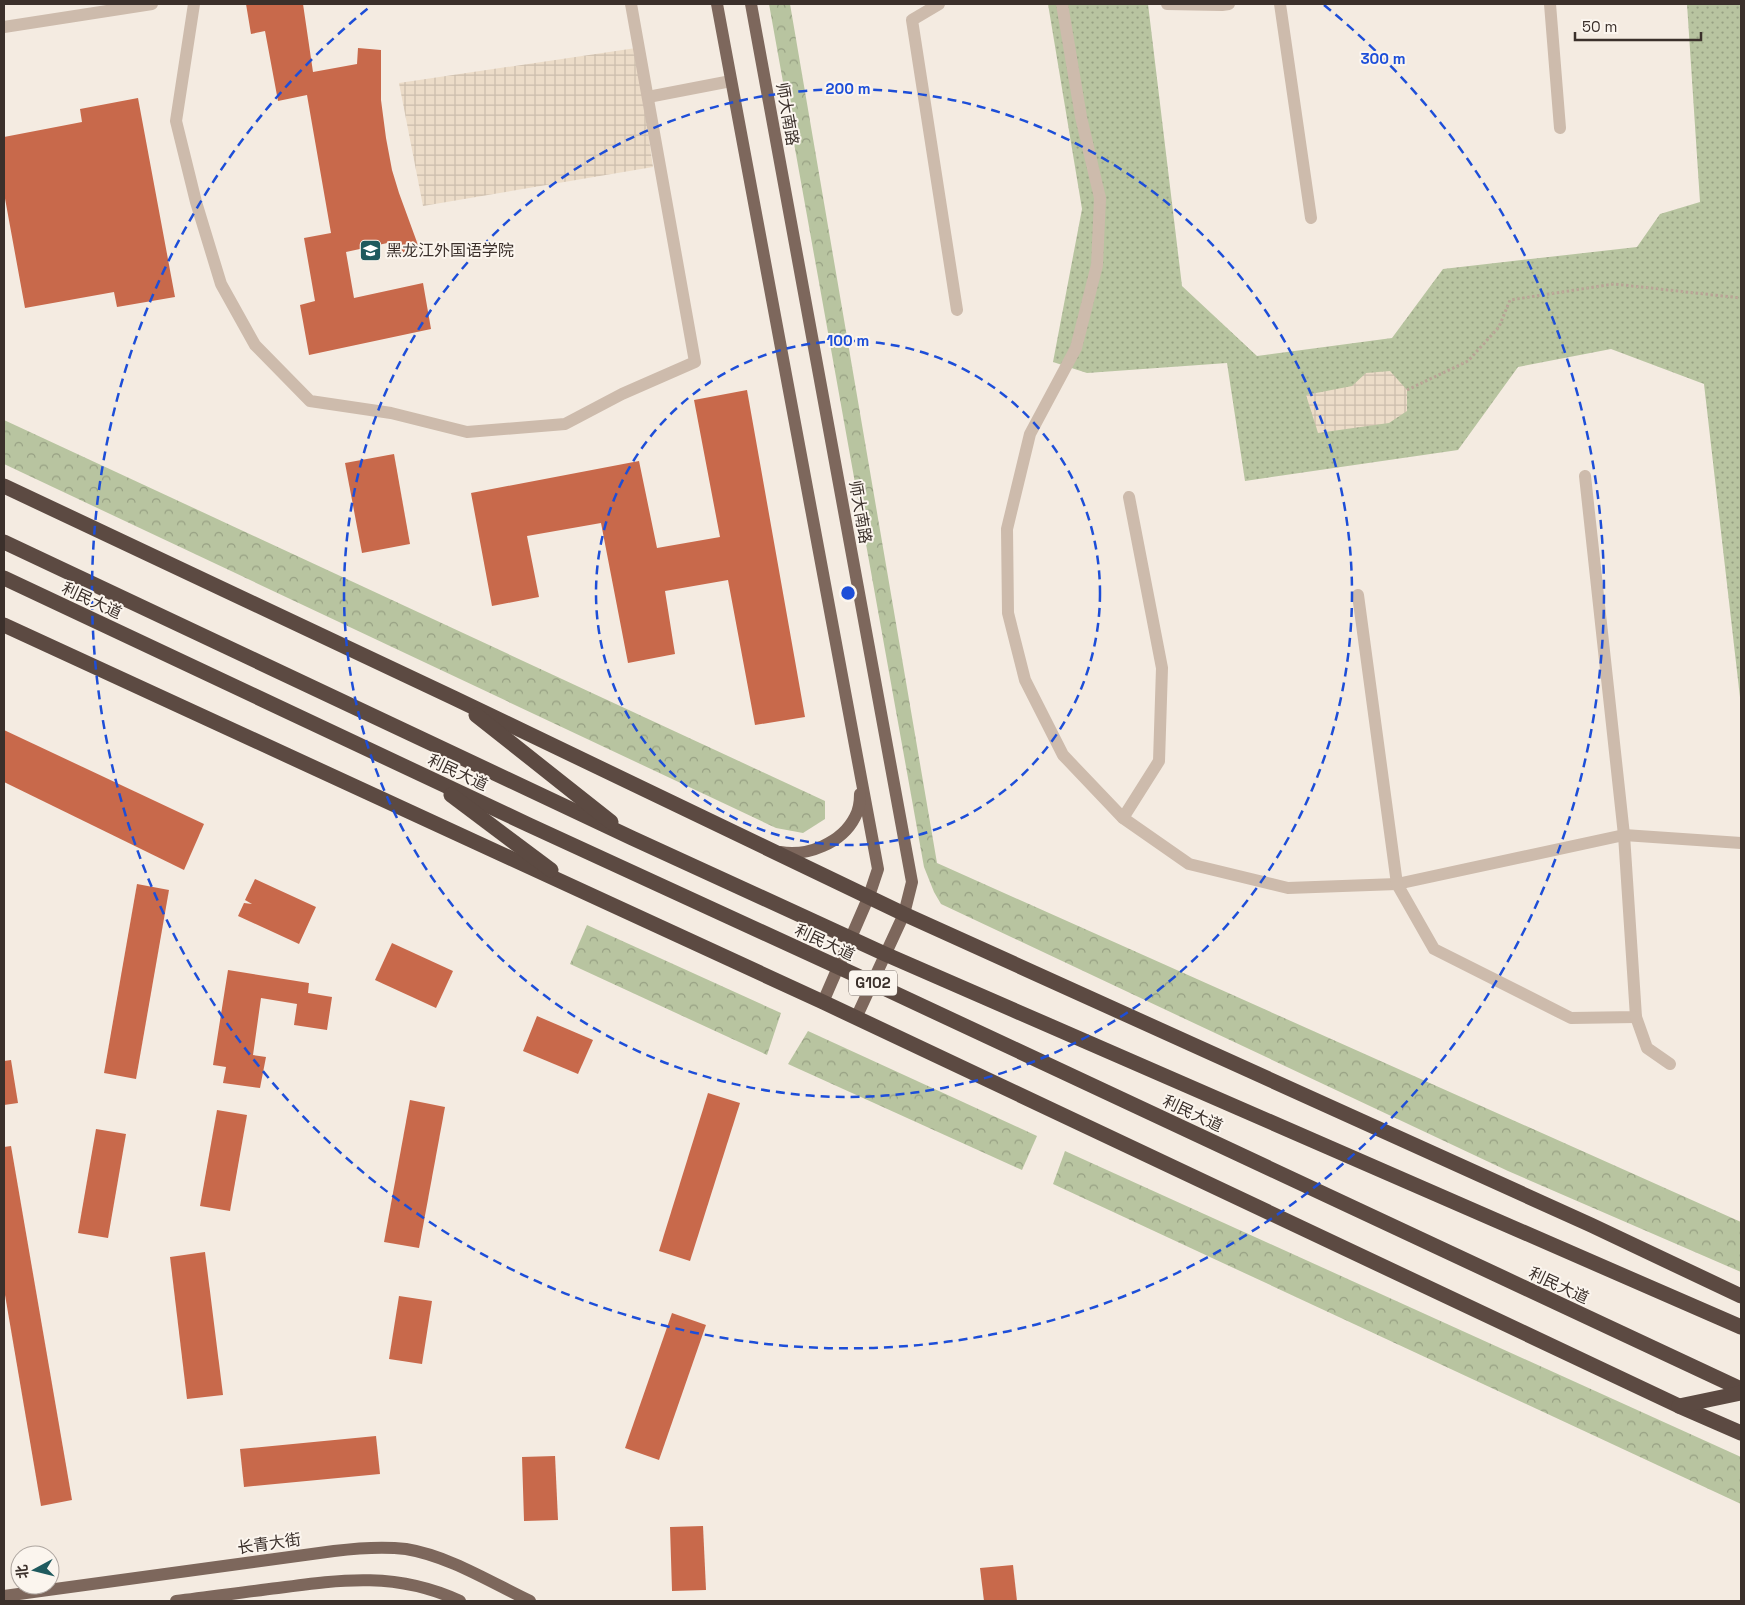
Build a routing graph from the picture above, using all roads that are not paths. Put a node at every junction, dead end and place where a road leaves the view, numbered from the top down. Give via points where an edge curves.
1 (152, 4) edge
2 (194, 4) edge
3 (631, 4) edge
4 (717, 4) edge
5 (751, 4) edge
6 (939, 4) edge
7 (1062, 4) edge
8 (1167, 4) edge
9 (1230, 4) edge
10 (1280, 4) edge
11 (1550, 4) edge
12 (4, 27) edge
13 (731, 82) junction
14 (648, 97) junction
15 (1560, 128) dead end
16 (1312, 218) dead end
17 (956, 310) dead end
18 (1585, 476) dead end
19 (4, 486) edge
20 (1130, 497) dead end
21 (4, 542) edge
22 (4, 578) edge
23 (1358, 595) dead end
24 (4, 625) edge
25 (454, 698) junction
26 (426, 776) junction
27 (861, 777) junction
28 (1123, 818) junction
29 (1624, 835) junction
30 (632, 838) junction
31 (1741, 843) edge
32 (773, 850) junction
33 (1398, 884) junction
34 (574, 888) junction
35 (869, 896) junction
36 (904, 914) junction
37 (851, 938) junction
38 (885, 954) junction
39 (837, 967) junction
40 (872, 982) junction
41 (823, 1002) junction
42 (1636, 1017) junction
43 (856, 1018) junction
44 (1670, 1064) dead end
45 (1741, 1296) edge
46 (1741, 1327) edge
47 (1741, 1389) edge
48 (1741, 1393) edge
49 (1679, 1406) junction
50 (1741, 1432) edge
51 (4, 1596) edge
52 (176, 1601) edge
53 (460, 1601) edge
54 (530, 1601) edge

1 - 12 street
2 - 14 street via 176,121 196,202 221,284 256,345 310,401 391,413 468,432 565,424 622,394 695,362
3 - 14 street
4 - 13 main road
5 - 36 main road, 师大南路 via 912,882
6 - 17 street via 912,20
7 - 28 street via 1080,117 1100,198 1097,265 1076,348 1030,434 1007,529 1008,613 1026,680 1063,755
8 - 9 street
10 - 16 street
11 - 15 street
13 - 14 street
13 - 27 main road
18 - 29 street
19 - 25 highway
20 - 28 street via 1162,668 1159,760
21 - 30 highway, 利民大道 / G102
22 - 26 highway, 利民大道 / G102
23 - 33 street
24 - 34 highway
25 - 30 highway
25 - 32 highway
26 - 34 highway
26 - 39 highway, 利民大道 / G102
27 - 32 main road via 855,818 838,836 809,852 798,854
27 - 35 main road via 878,869
28 - 33 street via 1189,864 1288,888
29 - 31 street
29 - 33 street
29 - 42 street
30 - 37 highway, 利民大道 / G102
32 - 35 highway
33 - 42 street via 1434,949 1571,1018
34 - 41 highway
35 - 36 highway
35 - 37 main road
36 - 38 main road, 师大南路
36 - 45 highway
37 - 38 highway, 利民大道 / G102
37 - 39 main road
38 - 40 main road, 师大南路
38 - 46 highway, 利民大道 / G102
39 - 40 highway, 利民大道 / G102
39 - 41 main road
40 - 43 main road, 师大南路
40 - 47 highway, 利民大道 / G102
41 - 43 highway
42 - 44 street via 1647,1048
43 - 49 highway
48 - 49 highway
49 - 50 highway
51 - 54 main road, 长青大街 via 373,1547 406,1549 429,1555
52 - 53 main road via 354,1579 416,1585

